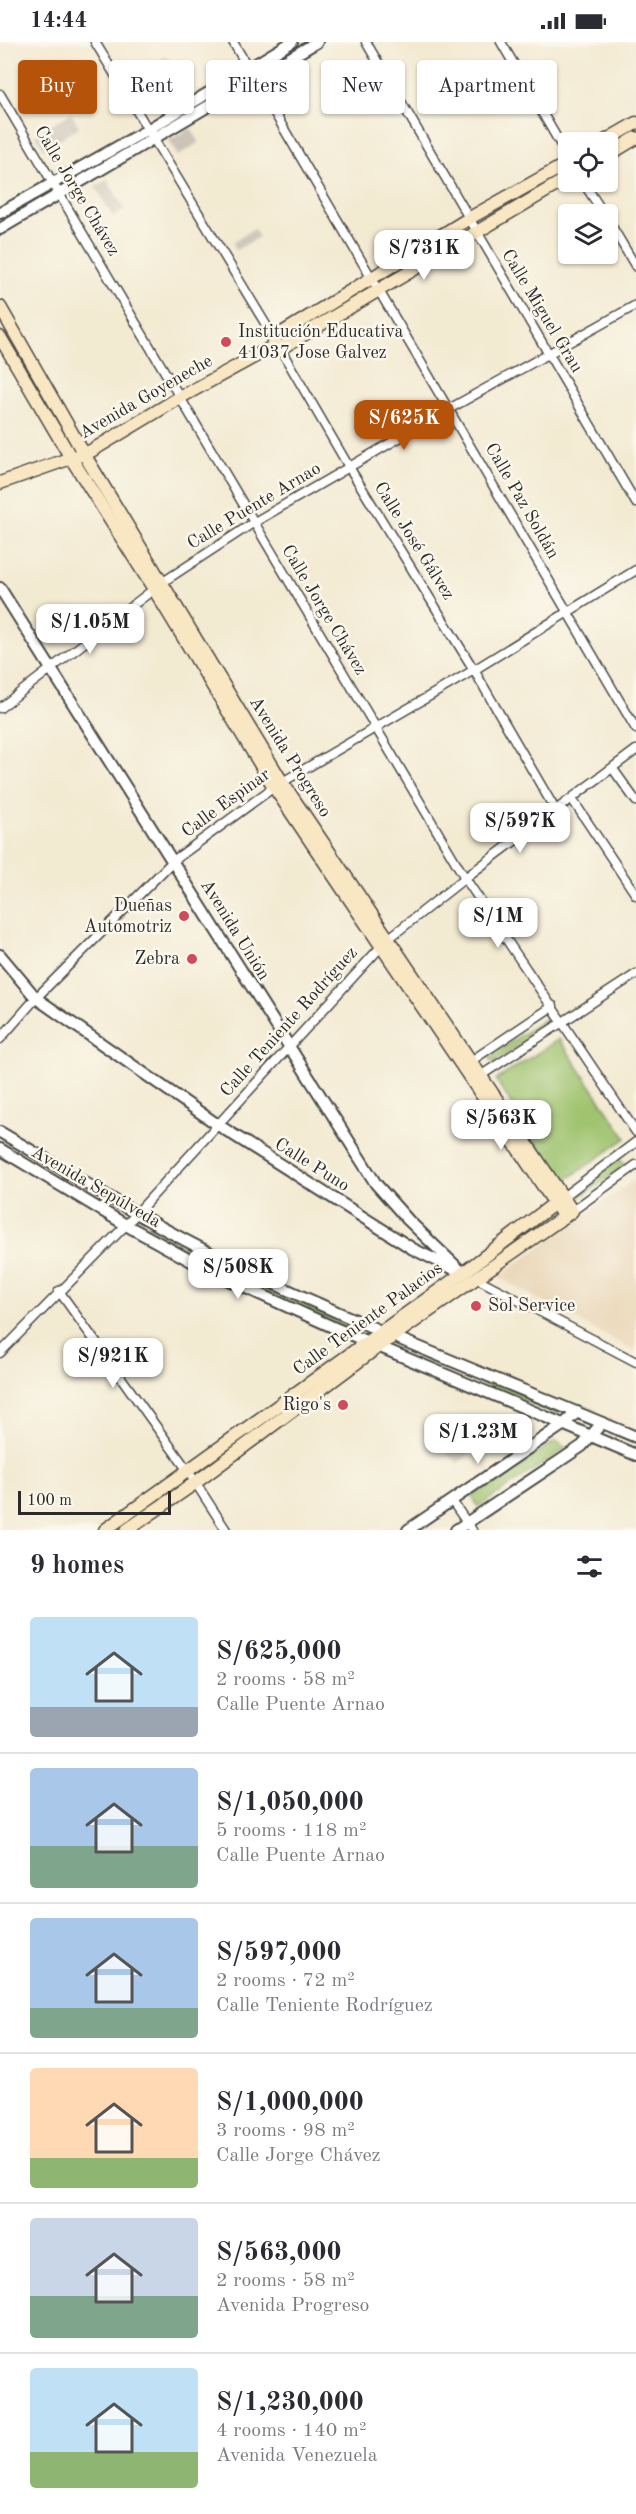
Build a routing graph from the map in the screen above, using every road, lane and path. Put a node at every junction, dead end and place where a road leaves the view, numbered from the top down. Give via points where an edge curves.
1 (95, 42) edge
2 (233, 42) edge
3 (292, 42) edge
4 (317, 42) edge
5 (366, 42) edge
6 (501, 42) edge
7 (244, 60) edge
8 (260, 60) edge
9 (286, 60) edge
10 (206, 93) edge
11 (0, 94) edge
12 (206, 108) edge
13 (276, 114) edge
14 (636, 123) edge
15 (149, 129) junction
16 (618, 133) edge
17 (636, 138) edge
18 (155, 139) junction
19 (558, 140) edge
20 (618, 149) edge
21 (558, 169) edge
22 (53, 183) junction
23 (558, 184) edge
24 (60, 195) junction
25 (0, 213) edge
26 (468, 219) junction
27 (0, 229) edge
28 (477, 233) junction
29 (618, 237) edge
30 (636, 267) edge
31 (376, 284) junction
32 (636, 305) edge
33 (0, 308) edge
34 (0, 337) edge
35 (276, 344) junction
36 (549, 355) junction
37 (179, 398) junction
38 (448, 409) junction
39 (84, 454) junction
40 (71, 458) junction
41 (349, 467) junction
42 (0, 483) edge
43 (636, 503) edge
44 (253, 523) junction
45 (636, 570) edge
46 (158, 585) junction
47 (0, 588) edge
48 (567, 612) junction
49 (51, 668) junction
50 (474, 670) junction
51 (0, 708) edge
52 (376, 728) junction
53 (636, 729) edge
54 (636, 750) edge
55 (613, 769) junction
56 (278, 784) junction
57 (572, 800) junction
58 (636, 801) edge
59 (556, 812) junction
60 (173, 861) junction
61 (465, 878) junction
62 (636, 895) edge
63 (385, 943) junction
64 (0, 955) edge
65 (636, 974) edge
66 (36, 998) junction
67 (553, 1006) junction
68 (564, 1023) junction
69 (0, 1039) edge
70 (288, 1047) junction
71 (466, 1064) junction
72 (476, 1078) junction
73 (218, 1125) junction
74 (0, 1132) edge
75 (636, 1132) edge
76 (636, 1142) edge
77 (0, 1149) edge
78 (636, 1166) edge
79 (67, 1172) junction
80 (58, 1184) junction
81 (559, 1200) junction
82 (137, 1213) junction
83 (568, 1214) junction
84 (126, 1225) junction
85 (463, 1273) junction
86 (476, 1278) junction
87 (59, 1291) junction
88 (381, 1330) junction
89 (394, 1336) junction
90 (366, 1341) junction
91 (380, 1346) junction
92 (0, 1353) edge
93 (636, 1362) edge
94 (513, 1385) junction
95 (507, 1400) junction
96 (577, 1412) junction
97 (603, 1423) junction
98 (564, 1424) junction
99 (592, 1437) junction
100 (636, 1437) edge
101 (636, 1455) edge
102 (188, 1471) junction
103 (195, 1483) junction
104 (452, 1501) junction
105 (469, 1527) edge
106 (105, 1530) edge
107 (127, 1530) edge
108 (226, 1530) edge
109 (408, 1530) edge
110 (456, 1530) edge

1 - 15 street, Calle José Gálvez
2 - 7 street, Calle Paz Soldán
3 - 8 street
4 - 9 street
5 - 26 street, Calle Miguel Grau
6 - 19 street
10 - 15 street
11 - 22 street, Calle Jorge Chávez
12 - 18 street
13 - 31 street, Calle Paz Soldán
14 - 16 main road
15 - 18 street, Calle José Gálvez
15 - 22 street
17 - 20 main road
18 - 24 street
18 - 35 street, Calle José Gálvez
21 - 26 main road, Avenida Goyeneche
22 - 24 street, Calle Jorge Chávez
22 - 25 street
23 - 28 main road, Avenida Goyeneche
24 - 27 street
24 - 37 street, Calle Jorge Chávez
26 - 28 street, Calle Miguel Grau
26 - 31 main road, Avenida Goyeneche
28 - 31 main road, Avenida Goyeneche
28 - 36 street, Calle Miguel Grau
29 - 30 street
31 - 35 main road, Avenida Goyeneche
31 - 38 street, Calle Paz Soldán
32 - 36 street, Calle Puente Arnao
33 - 39 main road, Avenida Progreso
34 - 40 main road, Avenida Progreso
35 - 37 main road, Avenida Goyeneche
35 - 41 street, Calle José Gálvez
36 - 38 street, Calle Puente Arnao
36 - 43 street, Calle Miguel Grau
37 - 39 main road, Avenida Goyeneche
37 - 44 street, Calle Jorge Chávez
38 - 41 street, Calle Puente Arnao
38 - 48 street, Calle Paz Soldán
39 - 40 main road, Avenida Goyeneche
39 - 46 main road, Avenida Progreso
40 - 42 main road, Avenida Goyeneche
40 - 46 main road, Avenida Progreso
41 - 44 street, Calle Puente Arnao
41 - 50 street, Calle José Gálvez
44 - 46 street, Calle Puente Arnao
44 - 52 street, Calle Jorge Chávez
45 - 48 street, Calle Espinar
46 - 49 street, Calle Puente Arnao
46 - 56 main road, Avenida Progreso
47 - 49 street, Avenida Unión
48 - 50 street, Calle Espinar
48 - 53 street, Calle Paz Soldán
49 - 51 street, Calle Puente Arnao
49 - 60 street, Avenida Unión
50 - 52 street, Calle Espinar
50 - 59 street, Calle José Gálvez
52 - 56 street, Calle Espinar
52 - 61 street, Calle Jorge Chávez
54 - 55 street, Calle Teniente Rodríguez
55 - 57 street, Calle Teniente Rodríguez
55 - 58 street
56 - 60 street, Calle Espinar
56 - 63 main road, Avenida Progreso
57 - 59 street, Calle Teniente Rodríguez
57 - 62 street
59 - 61 street, Calle Teniente Rodríguez
60 - 66 street, Calle Espinar
60 - 70 street, Avenida Unión
61 - 63 street, Calle Teniente Rodríguez
61 - 67 street, Calle Jorge Chávez
63 - 70 street, Calle Teniente Rodríguez
63 - 71 main road, Avenida Progreso
64 - 66 street, Calle Puno
65 - 68 street
66 - 69 street, Calle Espinar
66 - 73 street, Calle Puno
67 - 68 street, Calle Jorge Chávez
67 - 71 street
68 - 72 street
68 - 75 street, Calle Jorge Chávez
70 - 73 street, Calle Teniente Rodríguez
70 - 85 street, Avenida Unión via 376,1184
71 - 72 main road, Avenida Progreso
72 - 81 main road, Avenida Progreso
73 - 82 street, Calle Teniente Rodríguez
73 - 85 street, Calle Puno via 413,1249
74 - 79 street, Avenida Sepúlveda
76 - 81 street
77 - 80 street, Avenida Sepúlveda
78 - 83 street
79 - 80 street
79 - 82 street, Avenida Sepúlveda
80 - 84 street, Avenida Sepúlveda
81 - 83 main road, Avenida Progreso
81 - 85 main road, Calle Teniente Palacios
82 - 84 street, Calle Teniente Rodríguez
82 - 88 street, Avenida Sepúlveda via 223,1260
83 - 86 main road, Calle Teniente Palacios
84 - 87 street, Calle Teniente Rodríguez
84 - 90 street, Avenida Sepúlveda via 213,1273
85 - 86 street, Calle Puno
85 - 88 main road, Calle Teniente Palacios
86 - 89 main road, Calle Teniente Palacios
86 - 93 street, Calle Puno
87 - 92 street, Calle Teniente Rodríguez
87 - 102 street
88 - 89 street, Avenida Sepúlveda
88 - 90 main road, Calle Teniente Palacios
89 - 91 main road, Calle Teniente Palacios
89 - 94 street, Avenida Sepúlveda
90 - 91 street, Avenida Sepúlveda
90 - 102 main road, Calle Teniente Palacios
91 - 95 street, Avenida Sepúlveda
91 - 103 main road, Calle Teniente Palacios
94 - 95 street
94 - 96 street, Avenida Sepúlveda
95 - 98 street, Avenida Sepúlveda
96 - 97 street, Avenida Sepúlveda
96 - 98 street
97 - 99 street
97 - 100 street, Avenida Sepúlveda
98 - 99 street, Avenida Sepúlveda
98 - 104 street
99 - 101 street, Avenida Sepúlveda
99 - 105 street
102 - 103 street
102 - 106 main road, Calle Teniente Palacios
103 - 107 main road, Calle Teniente Palacios
103 - 108 street
104 - 105 street
104 - 109 street
105 - 110 street

